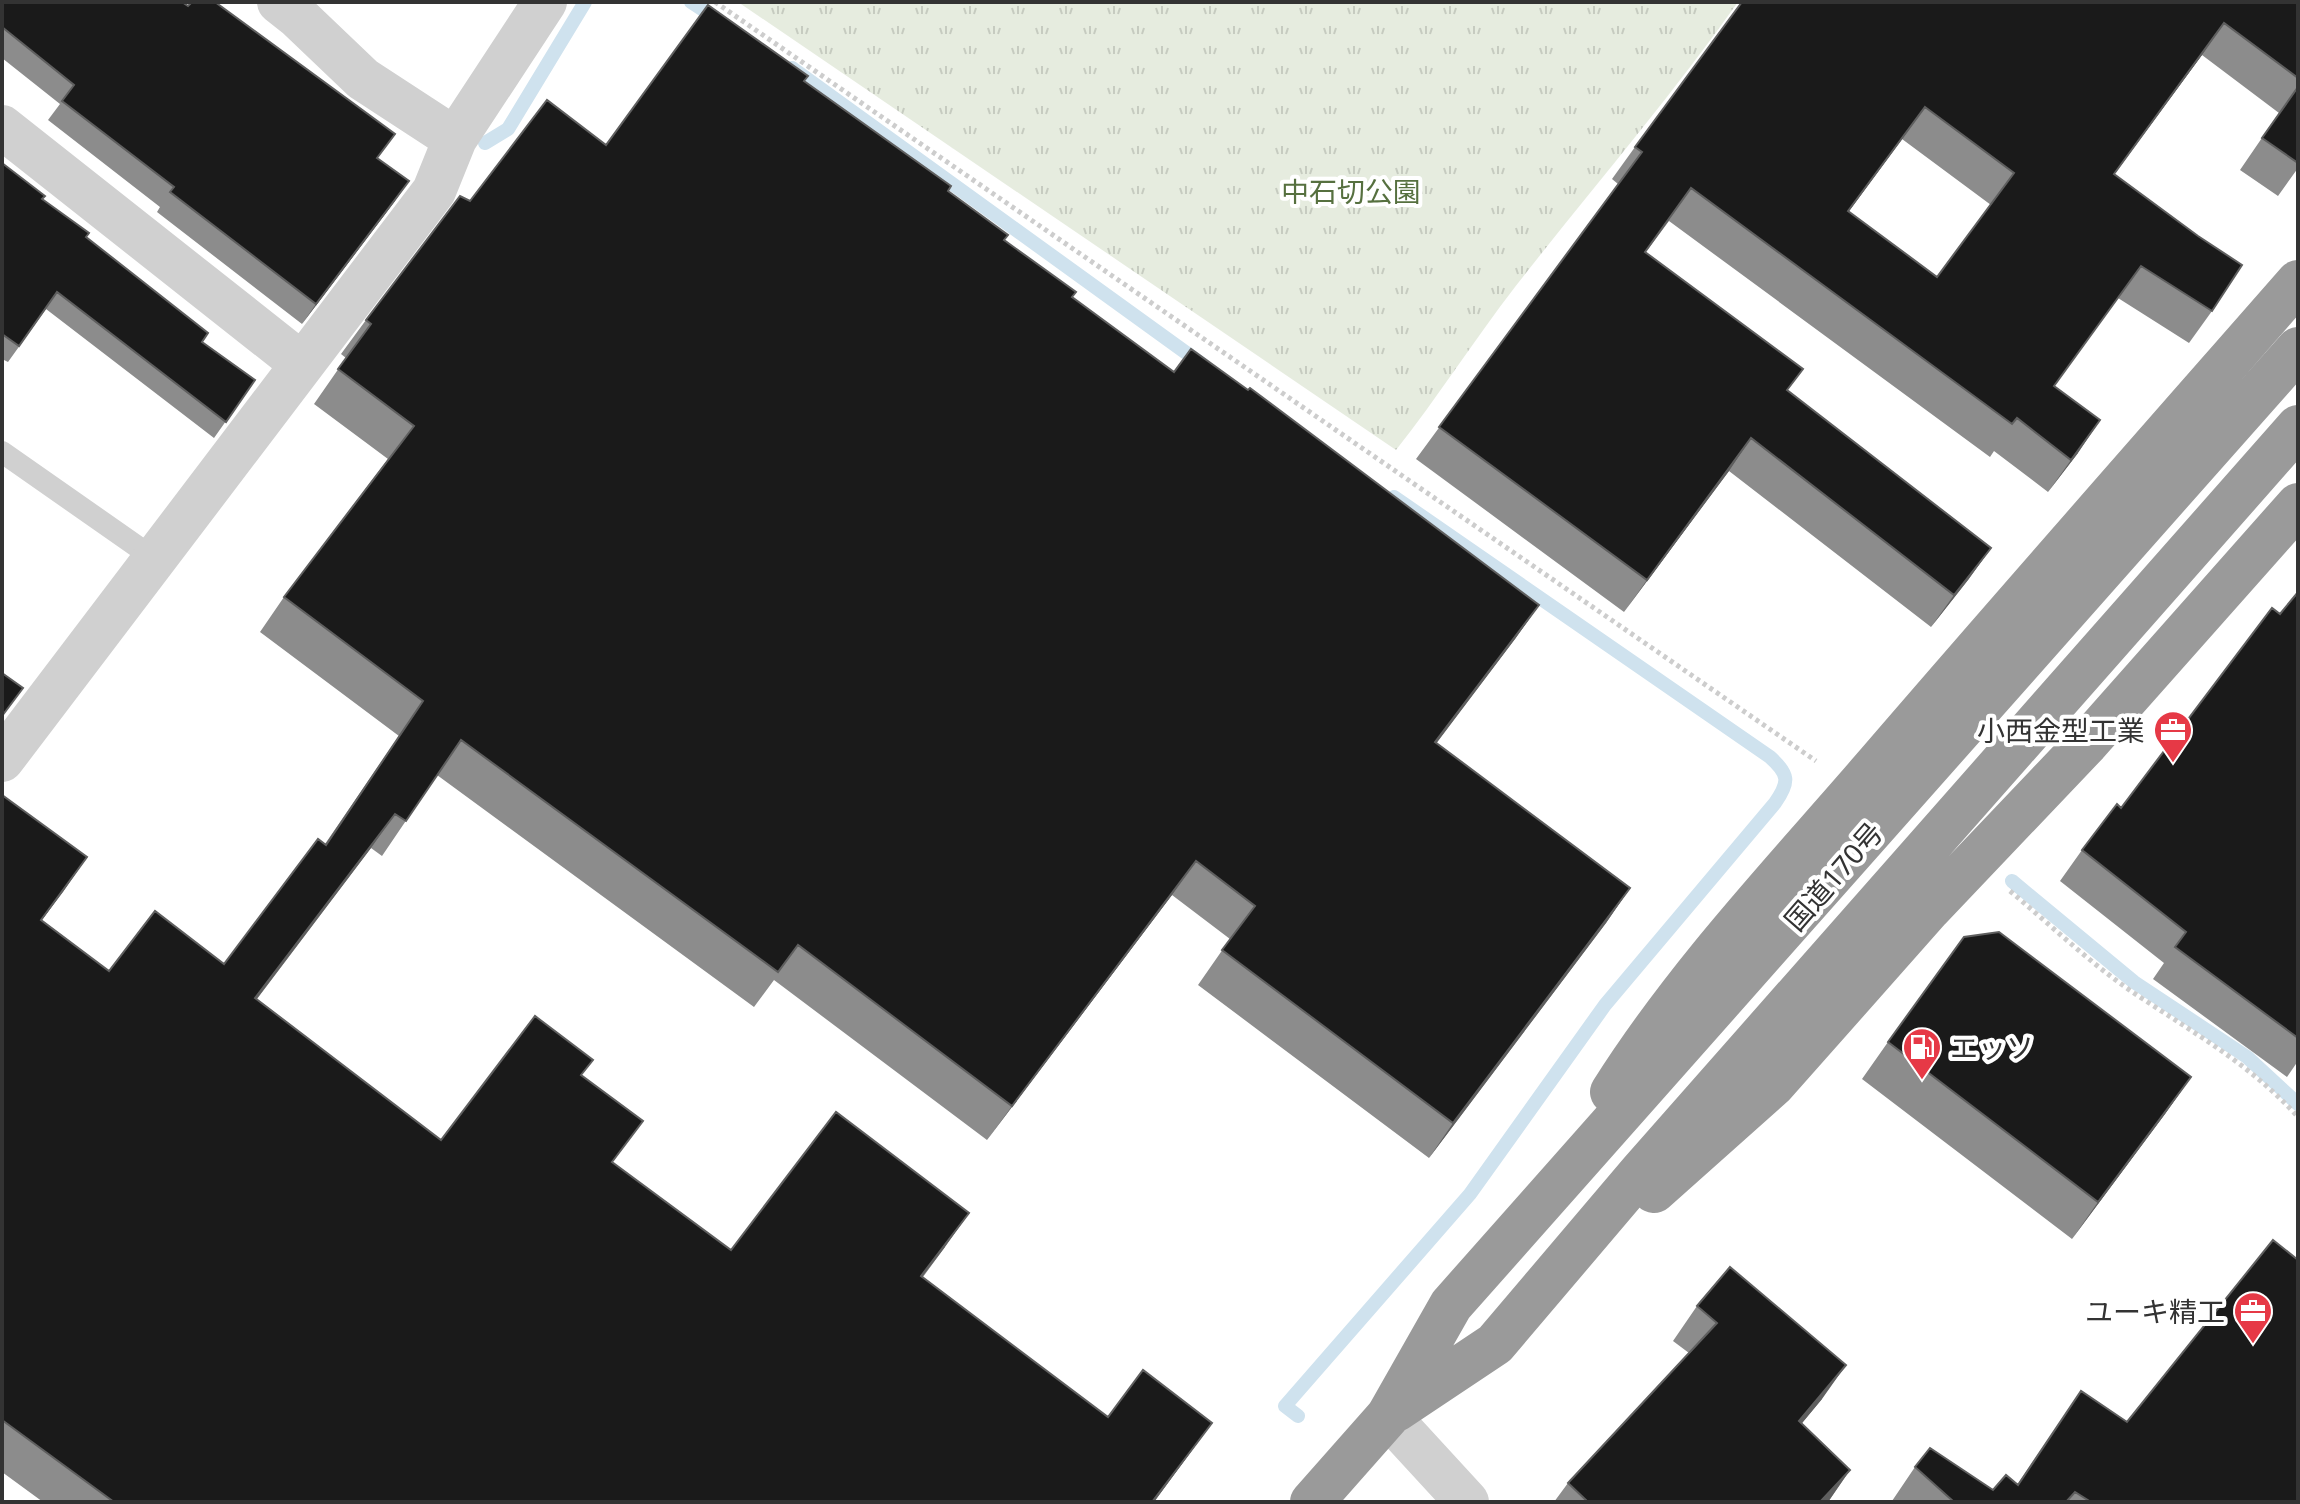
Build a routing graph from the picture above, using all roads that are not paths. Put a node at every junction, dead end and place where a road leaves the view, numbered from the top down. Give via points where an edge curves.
1 (279, 2) edge
2 (545, 2) edge
3 (2, 127) edge
4 (455, 139) junction
5 (2298, 282) edge
6 (2298, 349) edge
7 (302, 364) junction
8 (2298, 427) edge
9 (2, 452) edge
10 (2294, 518) edge
11 (155, 559) junction
12 (2, 760) edge
13 (1570, 1172) junction
14 (1564, 1265) junction
15 (1388, 1416) junction
16 (1312, 1502) edge
17 (1467, 1502) edge

1 - 4 street via 363,79
2 - 4 street
3 - 7 street
4 - 7 street via 434,191
5 - 13 highway via 1710,957 1640,1048
6 - 13 highway, 国道170号
7 - 11 street
8 - 14 highway, 国道170号
9 - 11 lane
10 - 14 highway via 1929,909 1774,1084
11 - 12 street
13 - 15 highway, 国道170号 via 1451,1305
14 - 15 highway, 国道170号 via 1495,1344
15 - 16 highway, 国道170号
15 - 17 street

